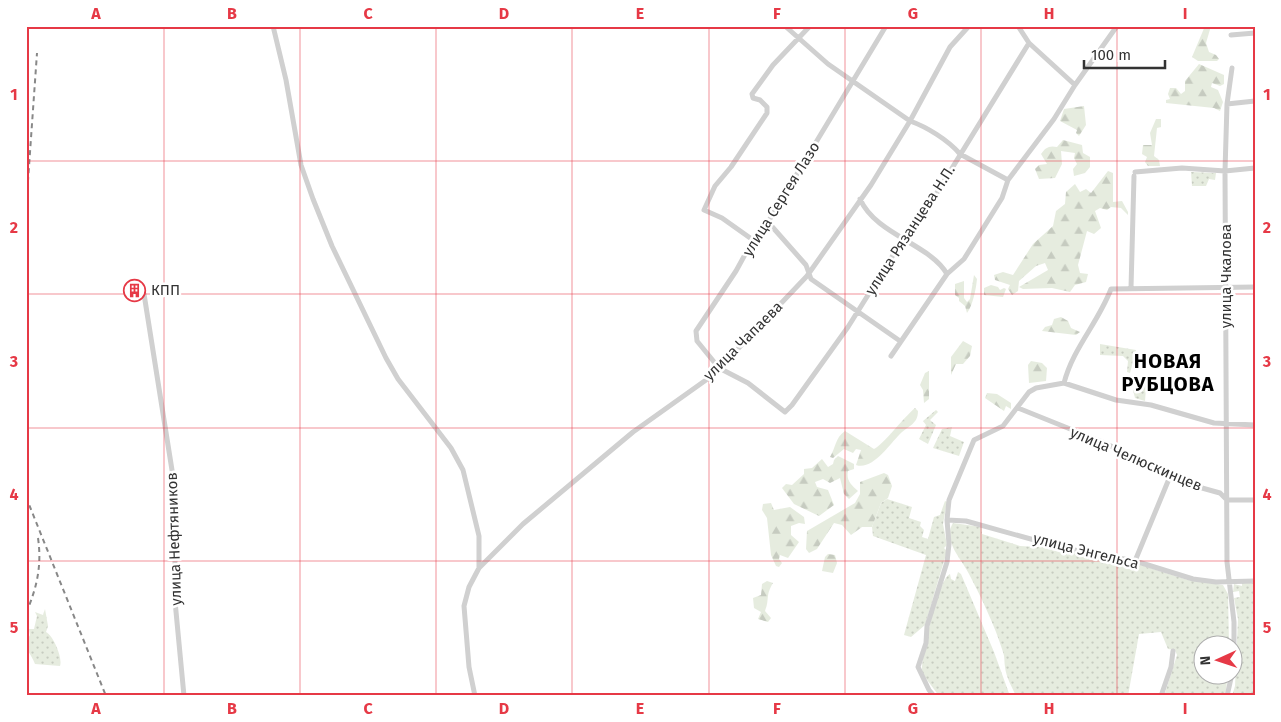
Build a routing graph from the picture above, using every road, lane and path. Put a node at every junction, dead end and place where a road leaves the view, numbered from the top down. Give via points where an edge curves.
1 (273, 26) edge
2 (785, 26) edge
3 (810, 26) edge
4 (886, 26) edge
5 (969, 26) edge
6 (1117, 26) edge
7 (1020, 27) edge
8 (1255, 33) edge
9 (1231, 35) dead end
10 (800, 38) junction
11 (1029, 43) junction
12 (1232, 68) dead end
13 (853, 82) junction
14 (1075, 85) junction
15 (1255, 101) edge
16 (1226, 104) junction
17 (910, 121) junction
18 (960, 154) junction
19 (1255, 168) edge
20 (1225, 171) junction
21 (1008, 180) junction
22 (860, 200) junction
23 (768, 222) junction
24 (753, 240) junction
25 (906, 241) junction
26 (809, 273) junction
27 (947, 274) junction
28 (1255, 287) edge
29 (1131, 288) junction
30 (1226, 289) junction
31 (144, 294) dead end
32 (857, 311) junction
33 (900, 341) junction
34 (890, 356) dead end
35 (719, 368) junction
36 (1064, 383) junction
37 (1018, 408) junction
38 (1227, 424) junction
39 (1255, 425) edge
40 (1171, 474) junction
41 (1228, 500) junction
42 (1255, 500) edge
43 (947, 520) junction
44 (1135, 562) junction
45 (479, 568) junction
46 (1255, 581) edge
47 (1228, 582) junction
48 (1234, 634) edge
49 (1173, 651) dead end
50 (184, 696) edge
51 (475, 696) edge
52 (934, 696) edge
53 (1161, 696) edge

1 - 45 street via 301,165 313,199 386,358 398,379 447,441 463,470 479,536
2 - 10 street
3 - 10 street
4 - 13 street, улица Сергея Лазо
5 - 17 street, улица Чапаева via 950,47
6 - 14 street
7 - 11 street
8 - 9 street
10 - 13 street
10 - 24 street via 773,65 752,94 767,107 767,113 715,186 704,210 722,218
11 - 14 street
11 - 18 street, улица Рязанцева Н.П.
12 - 16 street, улица Чкалова
13 - 17 street
13 - 23 street, улица Сергея Лазо
14 - 21 street
15 - 16 street
16 - 20 street, улица Чкалова
17 - 18 street via 955,147
17 - 22 street, улица Чапаева
18 - 21 street
18 - 25 street, улица Рязанцева Н.П.
19 - 20 street
20 - 29 street via 1182,168 1134,174
20 - 30 street, улица Чкалова
21 - 27 street via 974,244 964,259
22 - 25 street via 873,218
22 - 26 street, улица Чапаева
23 - 24 street, улица Сергея Лазо
23 - 26 street via 806,265
24 - 35 street, улица Сергея Лазо via 696,331 697,341
25 - 27 street via 936,261
25 - 32 street, улица Рязанцева Н.П. via 895,252
26 - 32 street via 811,279
26 - 35 street, улица Чапаева
27 - 33 street
28 - 30 street
29 - 30 street
29 - 36 street via 1111,289 1099,317 1071,362
30 - 38 street, улица Чкалова
31 - 50 street, улица Нефтяников via 175,489 175,600
32 - 33 street
32 - 35 street, улица Рязанцева Н.П. via 785,412 748,383
33 - 34 street
35 - 45 street, улица Чапаева via 582,473 523,524
36 - 37 street via 1036,388 1024,397
36 - 38 street via 1116,400 1151,405
37 - 40 street, улица Челюскинцев
37 - 43 street via 996,431 973,441 949,500
38 - 39 street
38 - 41 street, улица Чкалова
40 - 41 street, улица Челюскинцев via 1220,493
40 - 44 street
41 - 42 street, улица Челюскинцев
41 - 47 street, улица Чкалова
43 - 44 street, улица Энгельса via 966,521 1064,548
43 - 52 street via 947,562 918,667
44 - 47 street, улица Энгельса via 1193,580
45 - 51 street, улица Чапаева via 469,586 464,606
46 - 47 street, улица Энгельса
47 - 48 street, улица Чкалова
49 - 53 street

